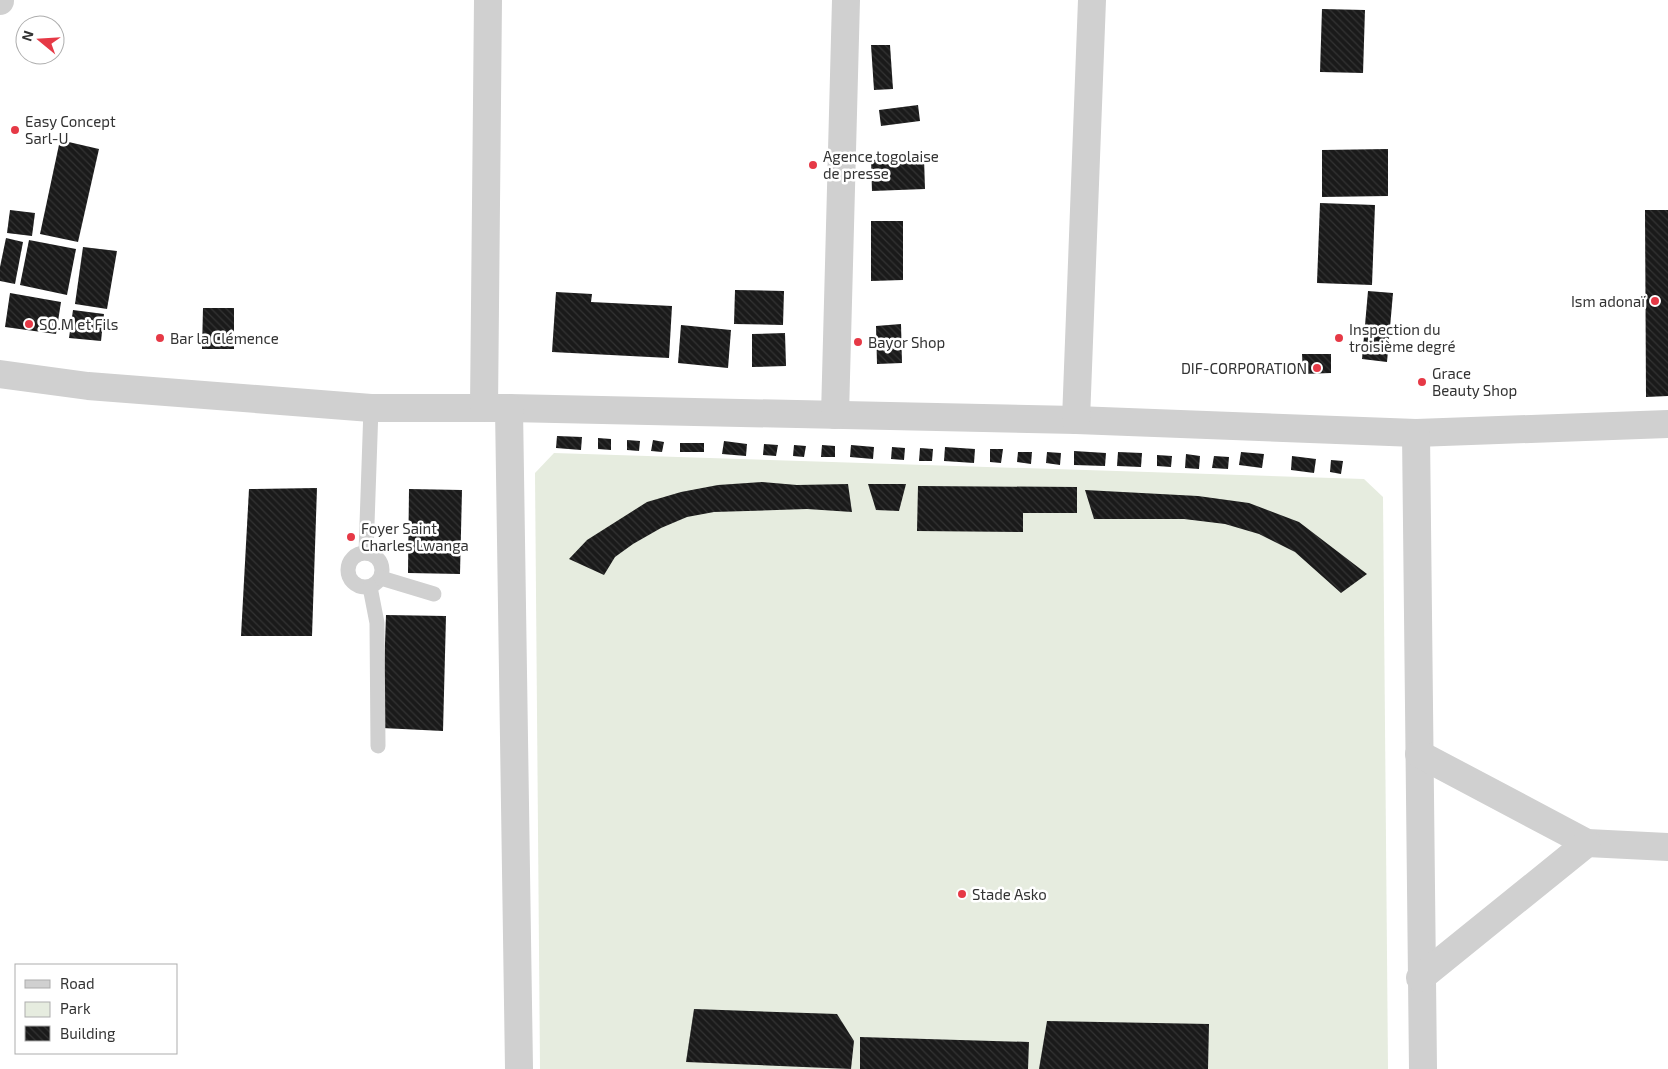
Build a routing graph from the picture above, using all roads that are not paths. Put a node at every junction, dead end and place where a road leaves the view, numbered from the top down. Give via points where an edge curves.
1 (488, 0) edge
2 (846, 0) edge
3 (1092, 0) edge
4 (0, 374) edge
5 (371, 408) junction
6 (496, 408) junction
7 (835, 415) junction
8 (1076, 420) junction
9 (1668, 424) edge
10 (1416, 433) junction
11 (366, 553) junction
12 (376, 582) junction
13 (434, 594) dead end
14 (378, 746) dead end
15 (1419, 754) junction
16 (1587, 844) junction
17 (1668, 847) edge
18 (1420, 978) junction
19 (519, 1069) edge
20 (1422, 1069) edge

1 - 6 street
2 - 7 street
3 - 8 street
4 - 5 street via 88,386
5 - 6 street
5 - 11 lane
6 - 7 street
6 - 19 street
7 - 8 street
8 - 10 street
9 - 10 street
10 - 15 street
11 - 12 lane via 378,559 382,571
11 - 12 lane via 350,563 348,576 364,588
12 - 13 lane
12 - 14 lane
15 - 16 street
15 - 18 street
16 - 17 street
16 - 18 street
18 - 20 street

